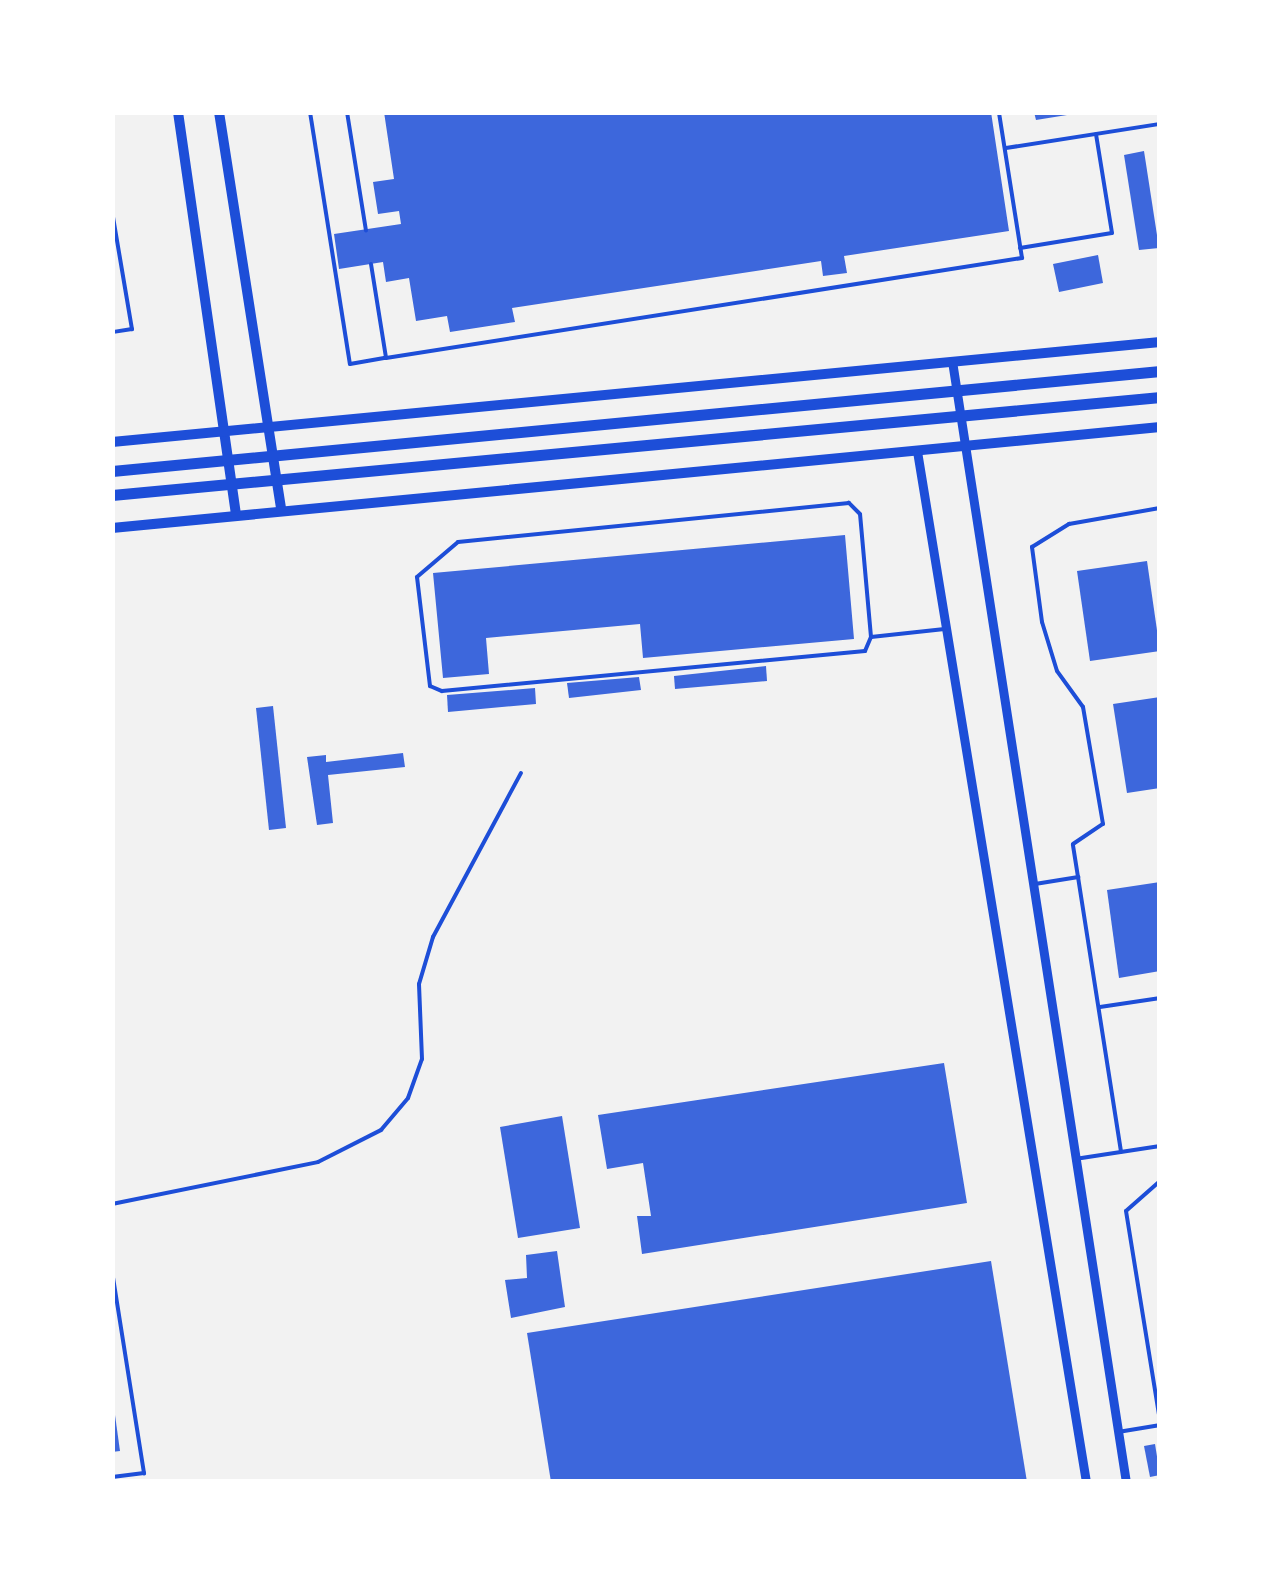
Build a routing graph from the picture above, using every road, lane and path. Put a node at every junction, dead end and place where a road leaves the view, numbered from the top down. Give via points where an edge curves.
1 (178, 112) edge
2 (219, 112) edge
3 (310, 112) edge
4 (347, 112) edge
5 (999, 112) edge
6 (1160, 124) edge
7 (1096, 134) junction
8 (1005, 148) junction
9 (112, 211) edge
10 (366, 230) dead end
11 (1020, 248) junction
12 (371, 264) dead end
13 (112, 332) edge
14 (1160, 342) edge
15 (386, 358) junction
16 (952, 362) junction
17 (1160, 371) edge
18 (1160, 397) edge
19 (1160, 427) edge
20 (270, 428) junction
21 (226, 432) junction
22 (112, 442) edge
23 (964, 445) junction
24 (916, 451) junction
25 (112, 472) edge
26 (112, 495) edge
27 (281, 508) junction
28 (1160, 508) edge
29 (236, 512) junction
30 (112, 528) edge
31 (950, 628) junction
32 (871, 637) junction
33 (521, 774) dead end
34 (1078, 877) junction
35 (1031, 885) junction
36 (1160, 998) edge
37 (1098, 1007) junction
38 (1160, 1146) edge
39 (1121, 1152) junction
40 (1074, 1160) junction
41 (1160, 1181) edge
42 (112, 1204) edge
43 (112, 1270) edge
44 (1160, 1424) edge
45 (1118, 1432) junction
46 (112, 1477) edge
47 (1086, 1482) edge
48 (1126, 1482) edge

1 - 21 main road
2 - 20 main road
3 - 15 lane via 350,364
4 - 10 lane
5 - 8 lane
6 - 7 lane
7 - 8 lane
7 - 11 lane via 1112,234
8 - 11 lane
9 - 13 lane via 132,329
11 - 15 lane via 1022,258
12 - 15 lane
14 - 16 main road
16 - 20 main road
16 - 23 street
17 - 25 main road
18 - 26 main road
19 - 23 main road
20 - 21 main road
20 - 27 main road
21 - 22 main road
21 - 29 main road
23 - 24 main road
23 - 35 street
24 - 27 main road
24 - 31 street
27 - 29 main road
28 - 34 lane via 1069,524 1032,547 1056,670 1083,706 1102,824 1073,844
29 - 30 main road
31 - 32 lane
31 - 47 street
32 - 32 lane via 865,652 442,691 430,686 417,577 458,542 849,503 860,514
33 - 42 lane via 432,937 420,984 422,1060 408,1098 381,1130 318,1162
34 - 35 lane
34 - 37 lane
35 - 40 street
36 - 37 lane
37 - 39 lane
38 - 39 lane
39 - 40 lane
40 - 45 street
41 - 44 lane via 1126,1212
43 - 46 lane via 144,1473
44 - 45 lane
45 - 48 street

